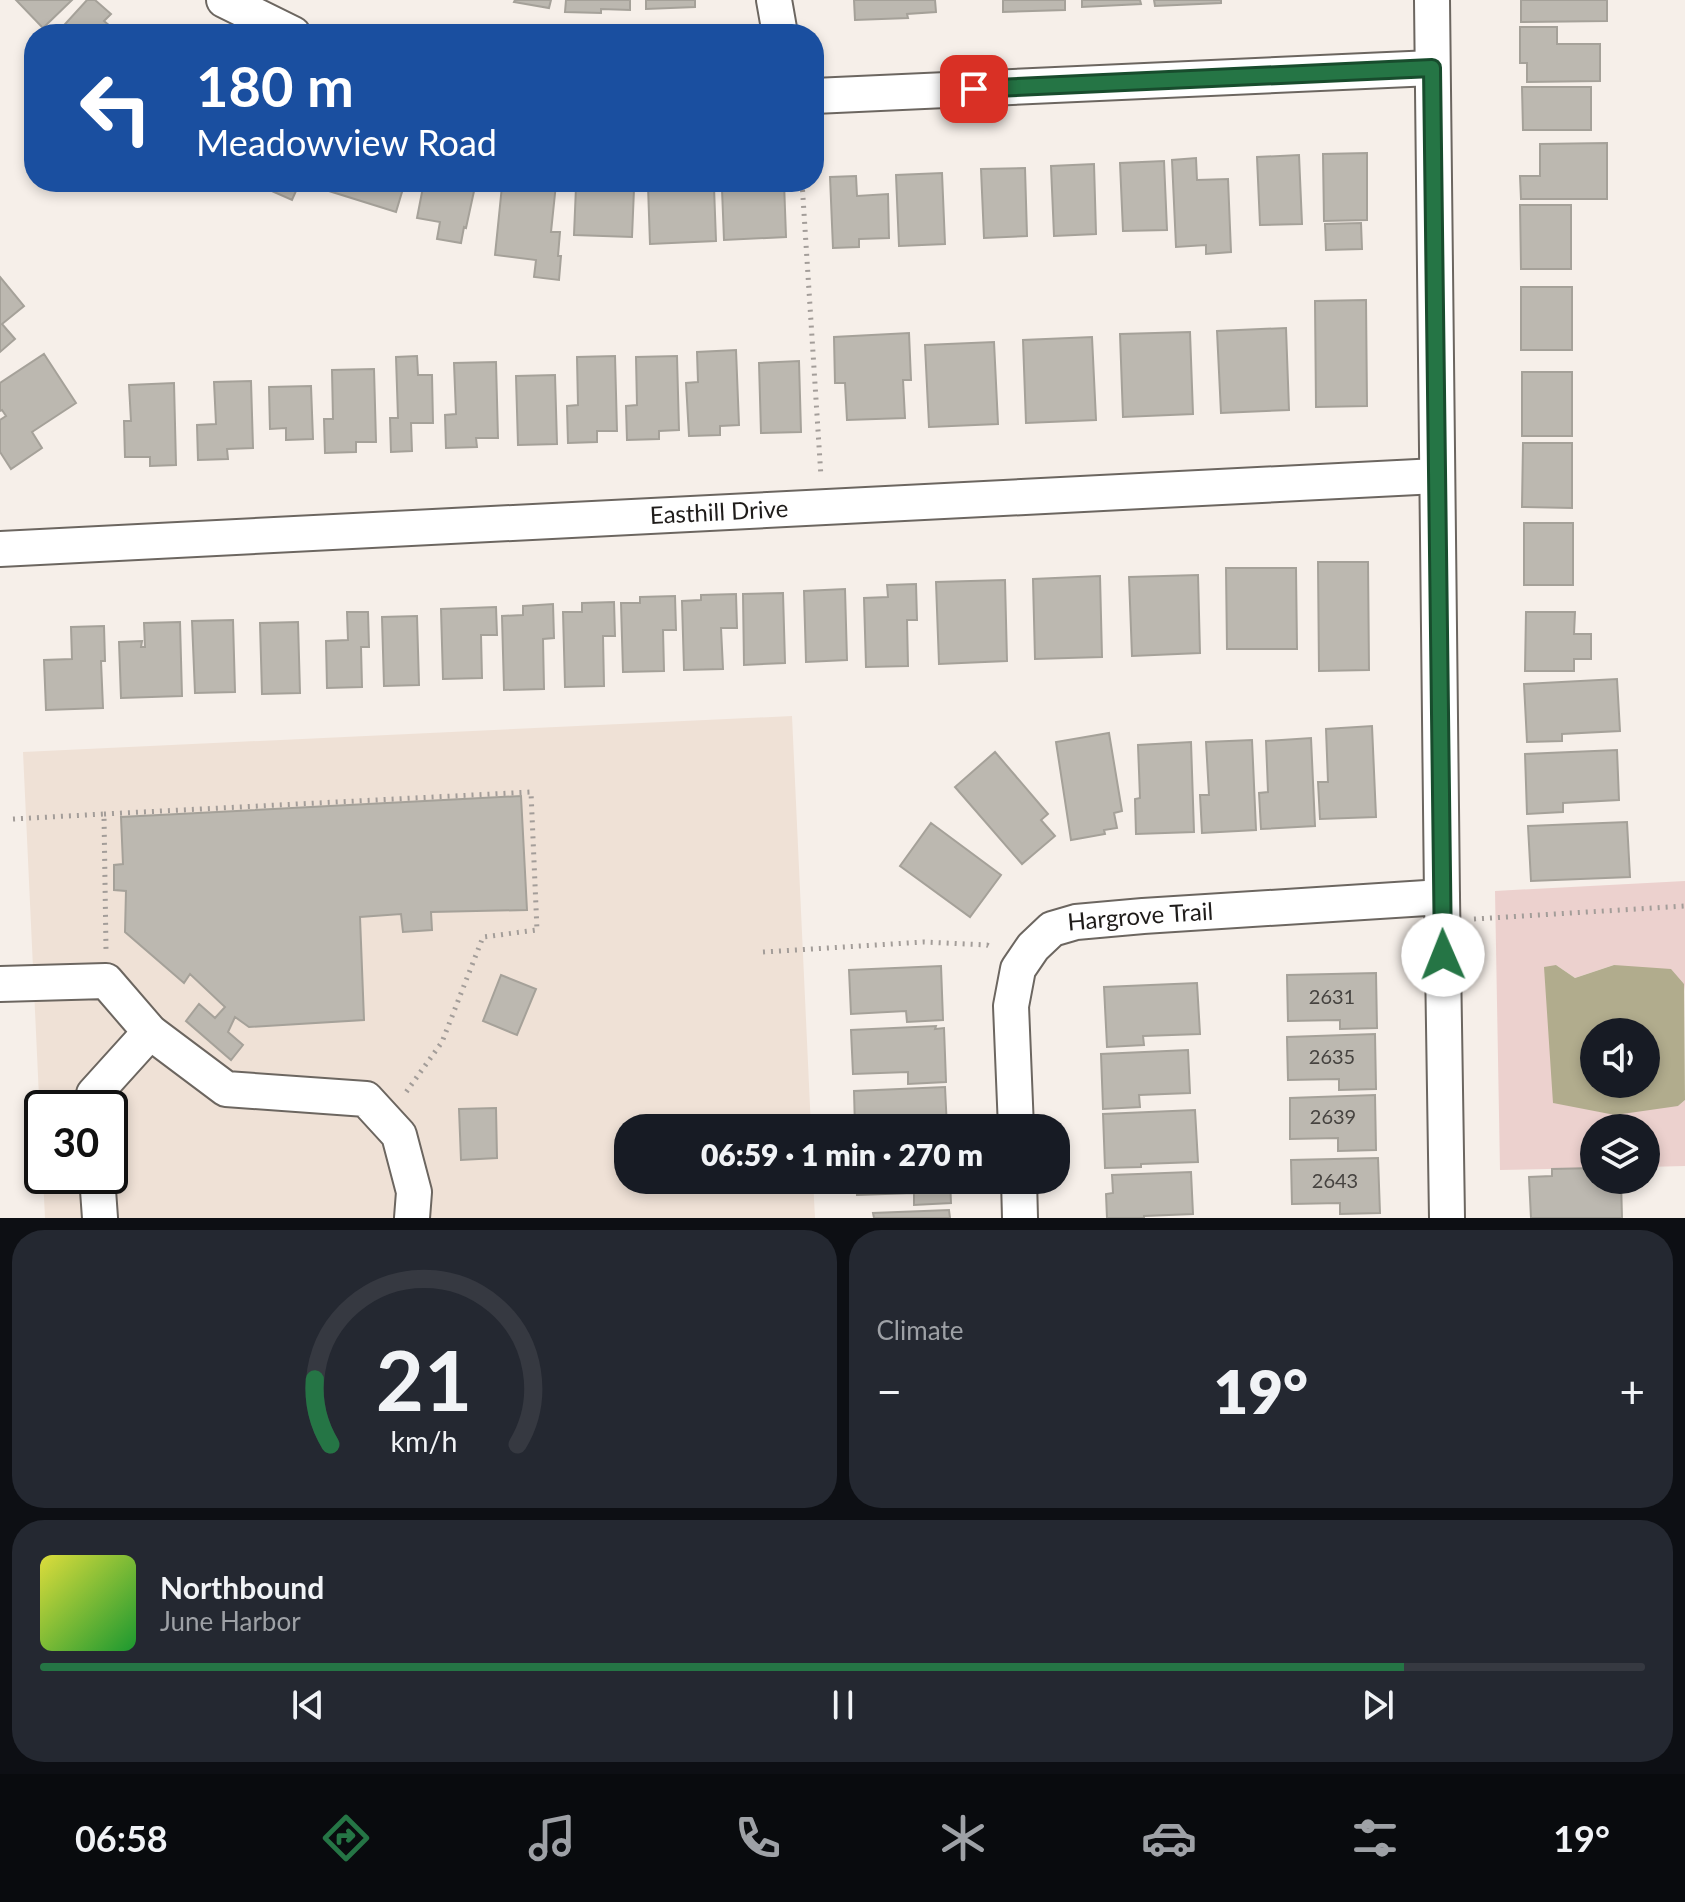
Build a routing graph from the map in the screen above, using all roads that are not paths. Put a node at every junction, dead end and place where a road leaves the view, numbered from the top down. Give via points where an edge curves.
1 (224, 0) edge
2 (774, 0) edge
3 (1432, 0) edge
4 (273, 24) edge
5 (778, 24) edge
6 (1432, 68) junction
7 (824, 96) edge
8 (1437, 476) junction
9 (0, 549) edge
10 (1442, 897) junction
11 (0, 984) edge
12 (150, 1032) junction
13 (98, 1090) edge
14 (1015, 1114) edge
15 (98, 1194) edge
16 (1019, 1194) edge
17 (100, 1218) edge
18 (412, 1218) edge
19 (1020, 1218) edge
20 (1447, 1218) edge

1 - 4 street
2 - 5 street
3 - 6 street
6 - 7 street
6 - 8 street
8 - 9 street, Easthill Drive
8 - 10 street
10 - 14 street, Hargrove Trail via 1143,916 1052,929 1018,969 1011,1006
10 - 20 street
11 - 12 street via 106,981
12 - 13 street
12 - 18 street via 226,1089 366,1099 399,1135 414,1192
15 - 17 street
16 - 19 street

